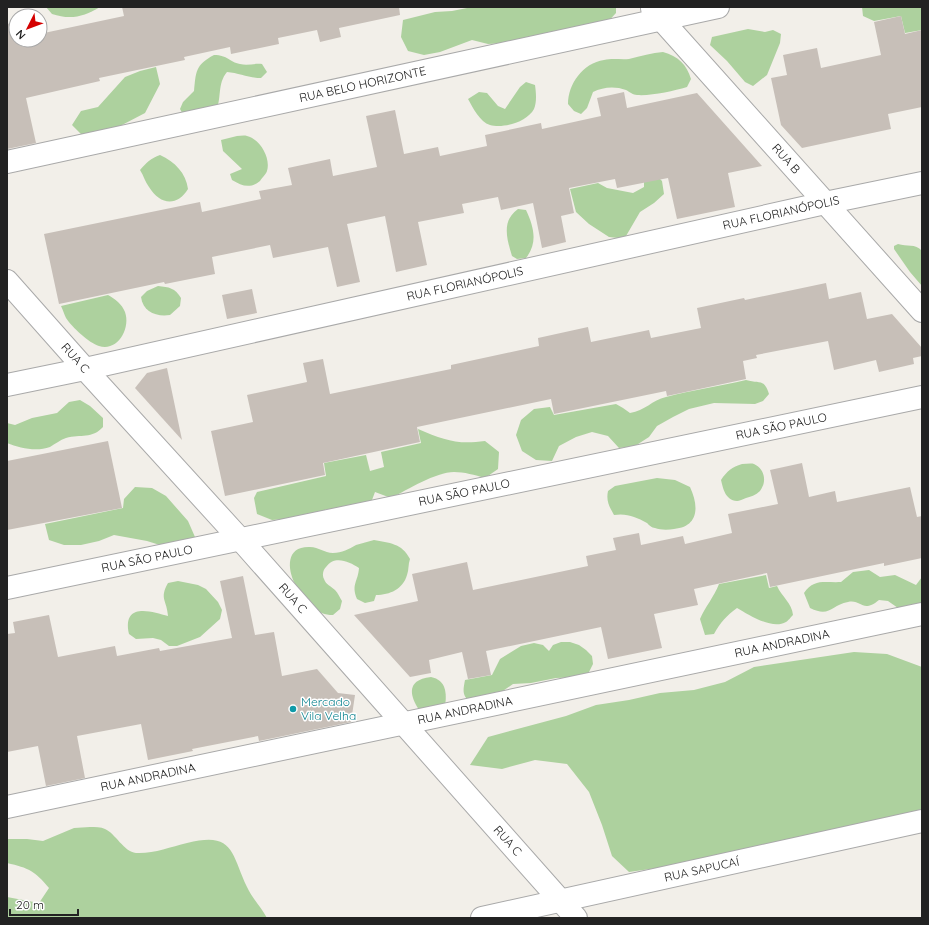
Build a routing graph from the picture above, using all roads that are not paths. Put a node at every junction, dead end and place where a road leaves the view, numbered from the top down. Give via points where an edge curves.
1 (718, 7) edge
2 (655, 13) edge
3 (7, 162) edge
4 (922, 183) edge
5 (825, 203) junction
6 (7, 281) edge
7 (922, 311) edge
8 (85, 369) junction
9 (7, 385) edge
10 (922, 397) edge
11 (240, 539) junction
12 (7, 588) edge
13 (919, 619) edge
14 (404, 724) junction
15 (7, 807) edge
16 (922, 821) edge
17 (559, 900) junction
18 (482, 918) edge
19 (576, 918) edge

1 - 2 street, RUA BELO HORIZONTE
2 - 3 street, RUA BELO HORIZONTE
2 - 5 street, RUA B
4 - 5 street, RUA FLORIANÓPOLIS
5 - 7 street, RUA B
5 - 8 street, RUA FLORIANÓPOLIS
6 - 8 street, RUA C
8 - 9 street, RUA FLORIANÓPOLIS
8 - 11 street, RUA C
10 - 11 street, RUA SÃO PAULO
11 - 12 street, RUA SÃO PAULO
11 - 14 street, RUA C
13 - 14 street, RUA ANDRADINA
14 - 15 street, RUA ANDRADINA
14 - 17 street, RUA C
16 - 17 street, RUA SAPUCAÍ
17 - 18 street, RUA SAPUCAÍ
17 - 19 street, RUA C

